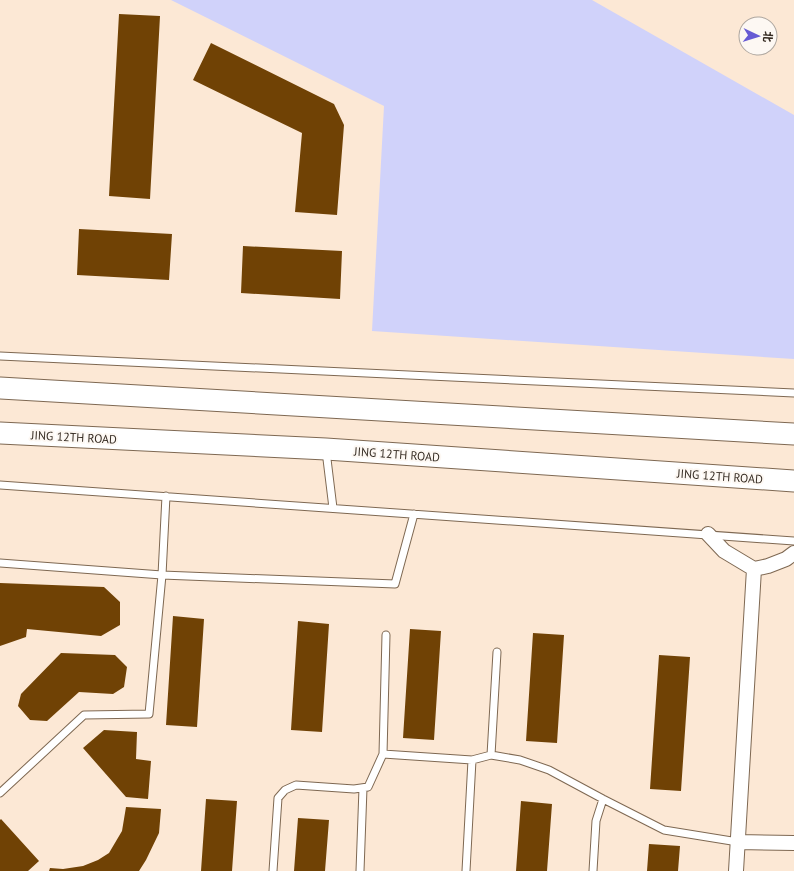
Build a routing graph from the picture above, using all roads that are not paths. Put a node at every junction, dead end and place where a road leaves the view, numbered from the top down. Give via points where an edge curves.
1 (0, 356) edge
2 (0, 388) edge
3 (794, 393) edge
4 (0, 433) edge
5 (794, 434) edge
6 (326, 449) junction
7 (794, 481) edge
8 (0, 485) edge
9 (166, 496) junction
10 (333, 508) junction
11 (414, 514) junction
12 (708, 534) junction
13 (794, 541) edge
14 (794, 553) edge
15 (0, 564) edge
16 (754, 569) junction
17 (162, 575) junction
18 (386, 635) dead end
19 (497, 652) dead end
20 (383, 754) junction
21 (491, 755) junction
22 (472, 760) junction
23 (363, 788) junction
24 (0, 793) edge
25 (603, 799) junction
26 (738, 842) junction
27 (794, 843) edge
28 (273, 871) edge
29 (360, 871) edge
30 (466, 871) edge
31 (593, 871) edge
32 (736, 871) edge

1 - 3 lane
2 - 5 main road
4 - 6 main road, JING 12TH ROAD
6 - 7 main road, JING 12TH ROAD
6 - 10 lane
8 - 9 lane
9 - 10 lane
9 - 17 lane
10 - 11 lane
11 - 12 lane
11 - 17 lane via 395,584
12 - 13 lane
12 - 16 street via 724,551
14 - 16 street via 786,559
15 - 17 lane
16 - 26 street
17 - 24 lane via 149,714 84,715
18 - 20 lane
19 - 21 lane
20 - 22 lane
20 - 23 lane via 368,787
21 - 22 lane
21 - 25 lane via 520,760 549,770
22 - 30 lane
23 - 28 lane via 296,785 285,790 278,798
23 - 29 lane
25 - 26 lane via 664,830
25 - 31 lane via 596,821
26 - 27 street
26 - 32 street

